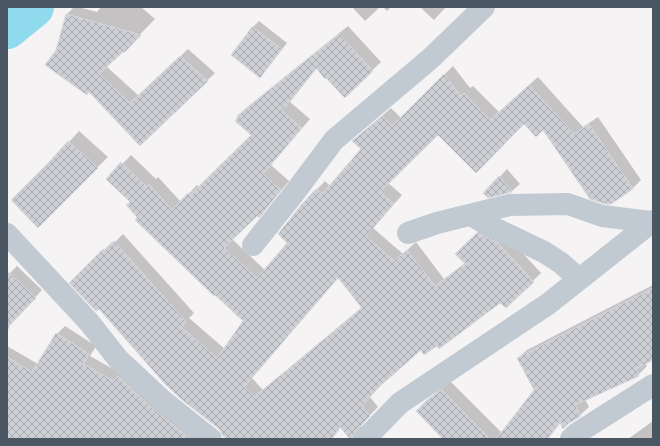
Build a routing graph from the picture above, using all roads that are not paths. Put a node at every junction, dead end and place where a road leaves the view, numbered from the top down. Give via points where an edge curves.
1 (484, 7) edge
2 (471, 215) junction
3 (652, 222) edge
4 (408, 233) dead end
5 (7, 234) edge
6 (253, 245) dead end
7 (579, 279) junction
8 (653, 385) edge
9 (211, 439) edge
10 (365, 439) edge
11 (571, 439) edge

1 - 6 street via 430,59 334,140
2 - 3 street via 510,205 568,204 602,216
2 - 4 street
2 - 7 street via 544,252
3 - 7 street
5 - 9 street via 89,322 118,359 162,400
7 - 10 street via 548,304 400,403
8 - 11 street

